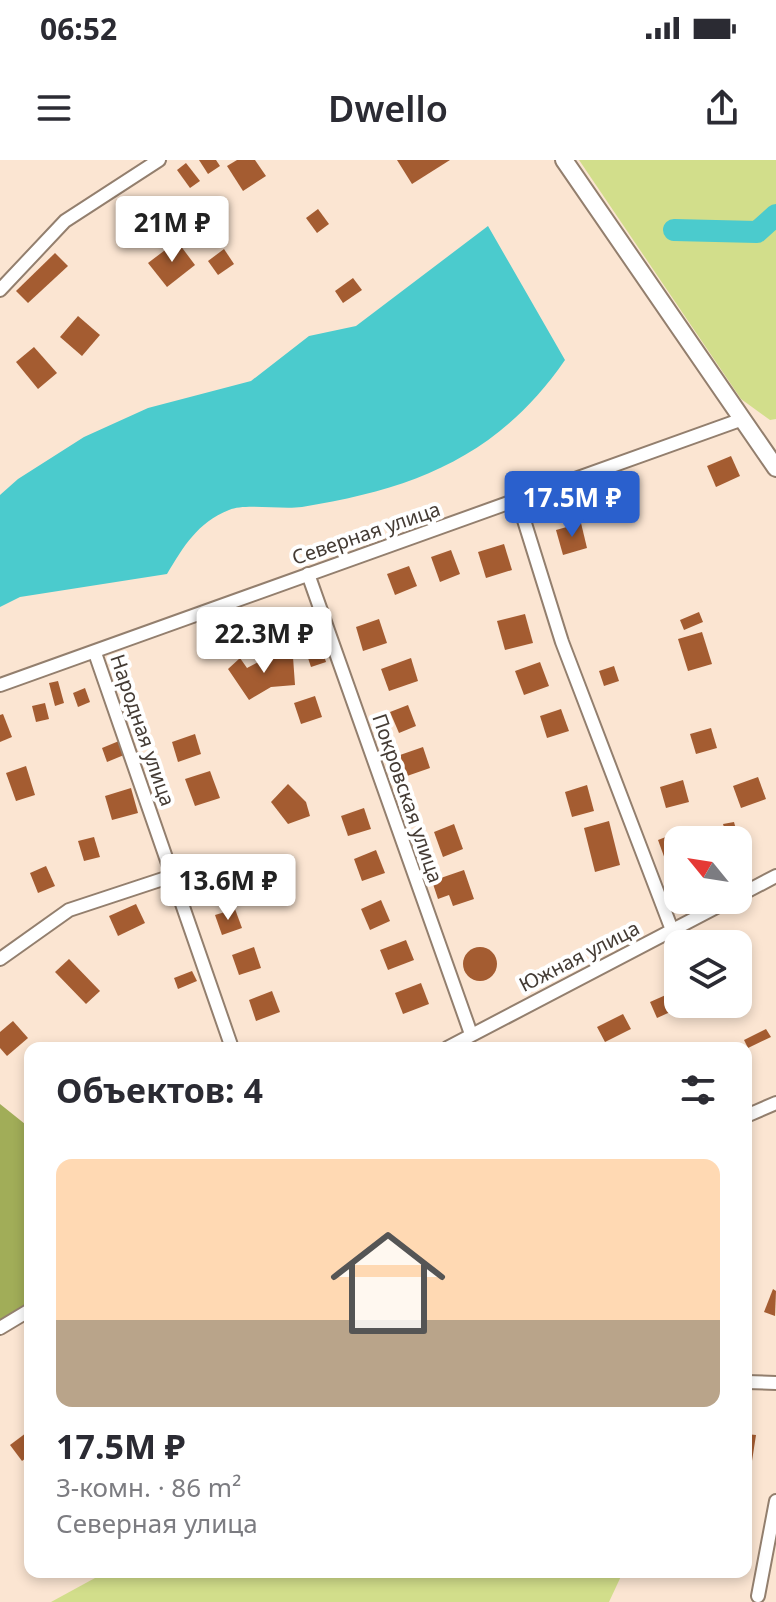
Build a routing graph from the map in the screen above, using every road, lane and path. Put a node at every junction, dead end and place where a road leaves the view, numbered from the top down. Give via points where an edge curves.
1 (159, 160) edge
2 (564, 160) edge
3 (0, 290) edge
4 (740, 420) junction
5 (776, 468) edge
6 (518, 501) junction
7 (308, 574) junction
8 (95, 653) junction
9 (0, 685) edge
10 (172, 876) junction
11 (776, 876) edge
12 (752, 889) edge
13 (703, 914) edge
14 (672, 930) joint
15 (664, 934) edge
16 (0, 959) edge
17 (471, 1034) junction
18 (230, 1042) edge
19 (457, 1042) edge
20 (776, 1103) edge
21 (752, 1113) edge
22 (24, 1314) edge
23 (0, 1328) edge
24 (752, 1382) edge
25 (776, 1383) edge
26 (776, 1501) edge
27 (758, 1596) dead end

1 - 3 street via 65,221
2 - 4 main road
4 - 5 main road
4 - 6 street, Северная улица
6 - 7 street, Северная улица
6 - 14 street via 562,642
7 - 8 street, Северная улица
7 - 17 street, Покровская улица
8 - 9 street, Северная улица
8 - 10 street, Народная улица
10 - 16 street via 69,910
10 - 18 street, Народная улица
11 - 12 street
13 - 14 street, Южная улица
15 - 17 street, Южная улица
17 - 19 street, Южная улица
20 - 21 street
22 - 23 street
24 - 25 street
26 - 27 street

